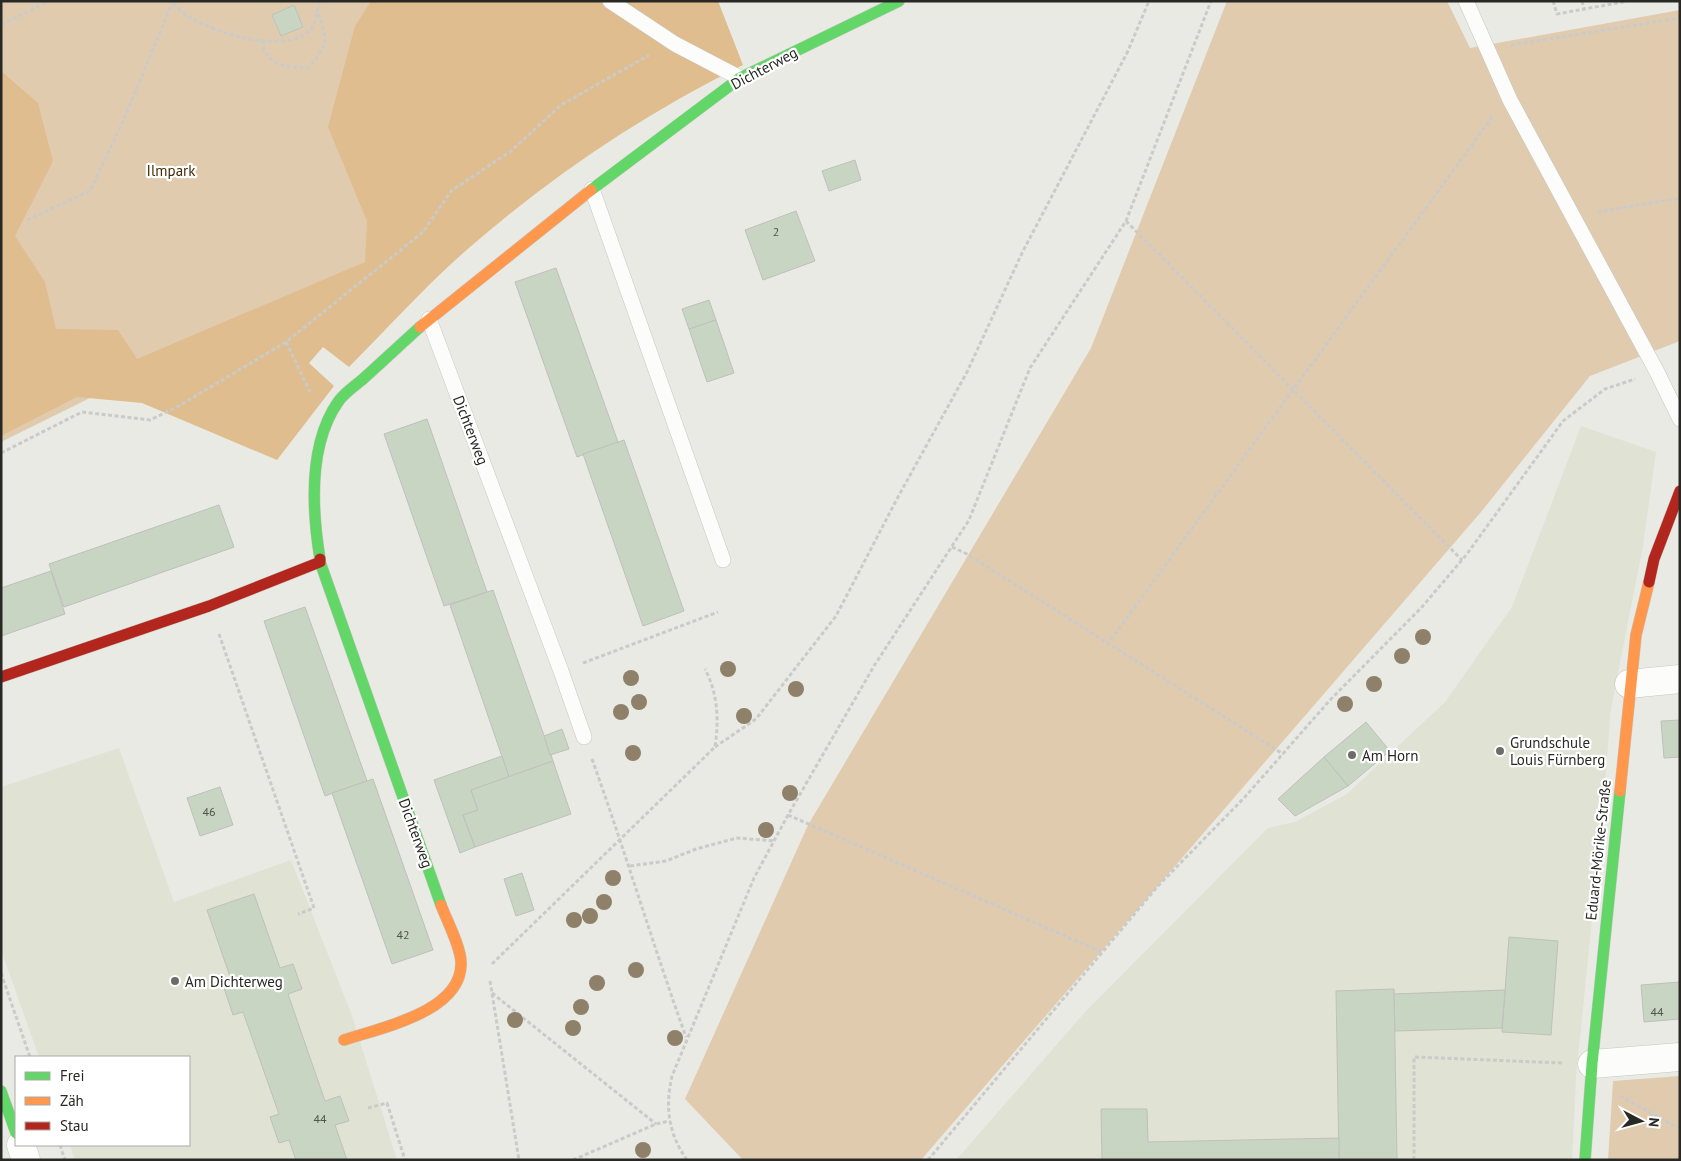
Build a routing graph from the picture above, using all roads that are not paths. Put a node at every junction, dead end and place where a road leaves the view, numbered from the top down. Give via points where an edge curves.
1 (610, 1) edge
2 (1466, 1) edge
3 (893, 3) edge
4 (740, 78) junction
5 (592, 189) junction
6 (429, 320) junction
7 (1680, 418) edge
8 (1680, 491) edge
9 (723, 560) dead end
10 (320, 562) junction
11 (1, 677) edge
12 (1680, 679) edge
13 (1629, 684) junction
14 (584, 737) road end
15 (344, 1040) dead end
16 (1680, 1057) edge
17 (1592, 1064) junction
18 (1, 1091) edge
19 (15, 1130) edge
20 (20, 1146) edge
21 (26, 1160) edge
22 (1585, 1160) edge

1 - 4 lane via 675,44
2 - 7 lane via 1510,100
3 - 4 street, Dichterweg
4 - 5 street, Dichterweg
5 - 6 street, Dichterweg
5 - 9 lane
6 - 10 street, Dichterweg via 339,401 331,413 316,471 315,536
6 - 14 lane, Dichterweg
8 - 13 street, Eduard-Mörike-Straße via 1646,587
10 - 11 street via 209,606
10 - 15 street, Dichterweg via 461,960 458,982 439,1004 410,1018
12 - 13 street
13 - 17 street, Eduard-Mörike-Straße
16 - 17 street
17 - 22 street, Eduard-Mörike-Straße
18 - 19 street
20 - 21 street

